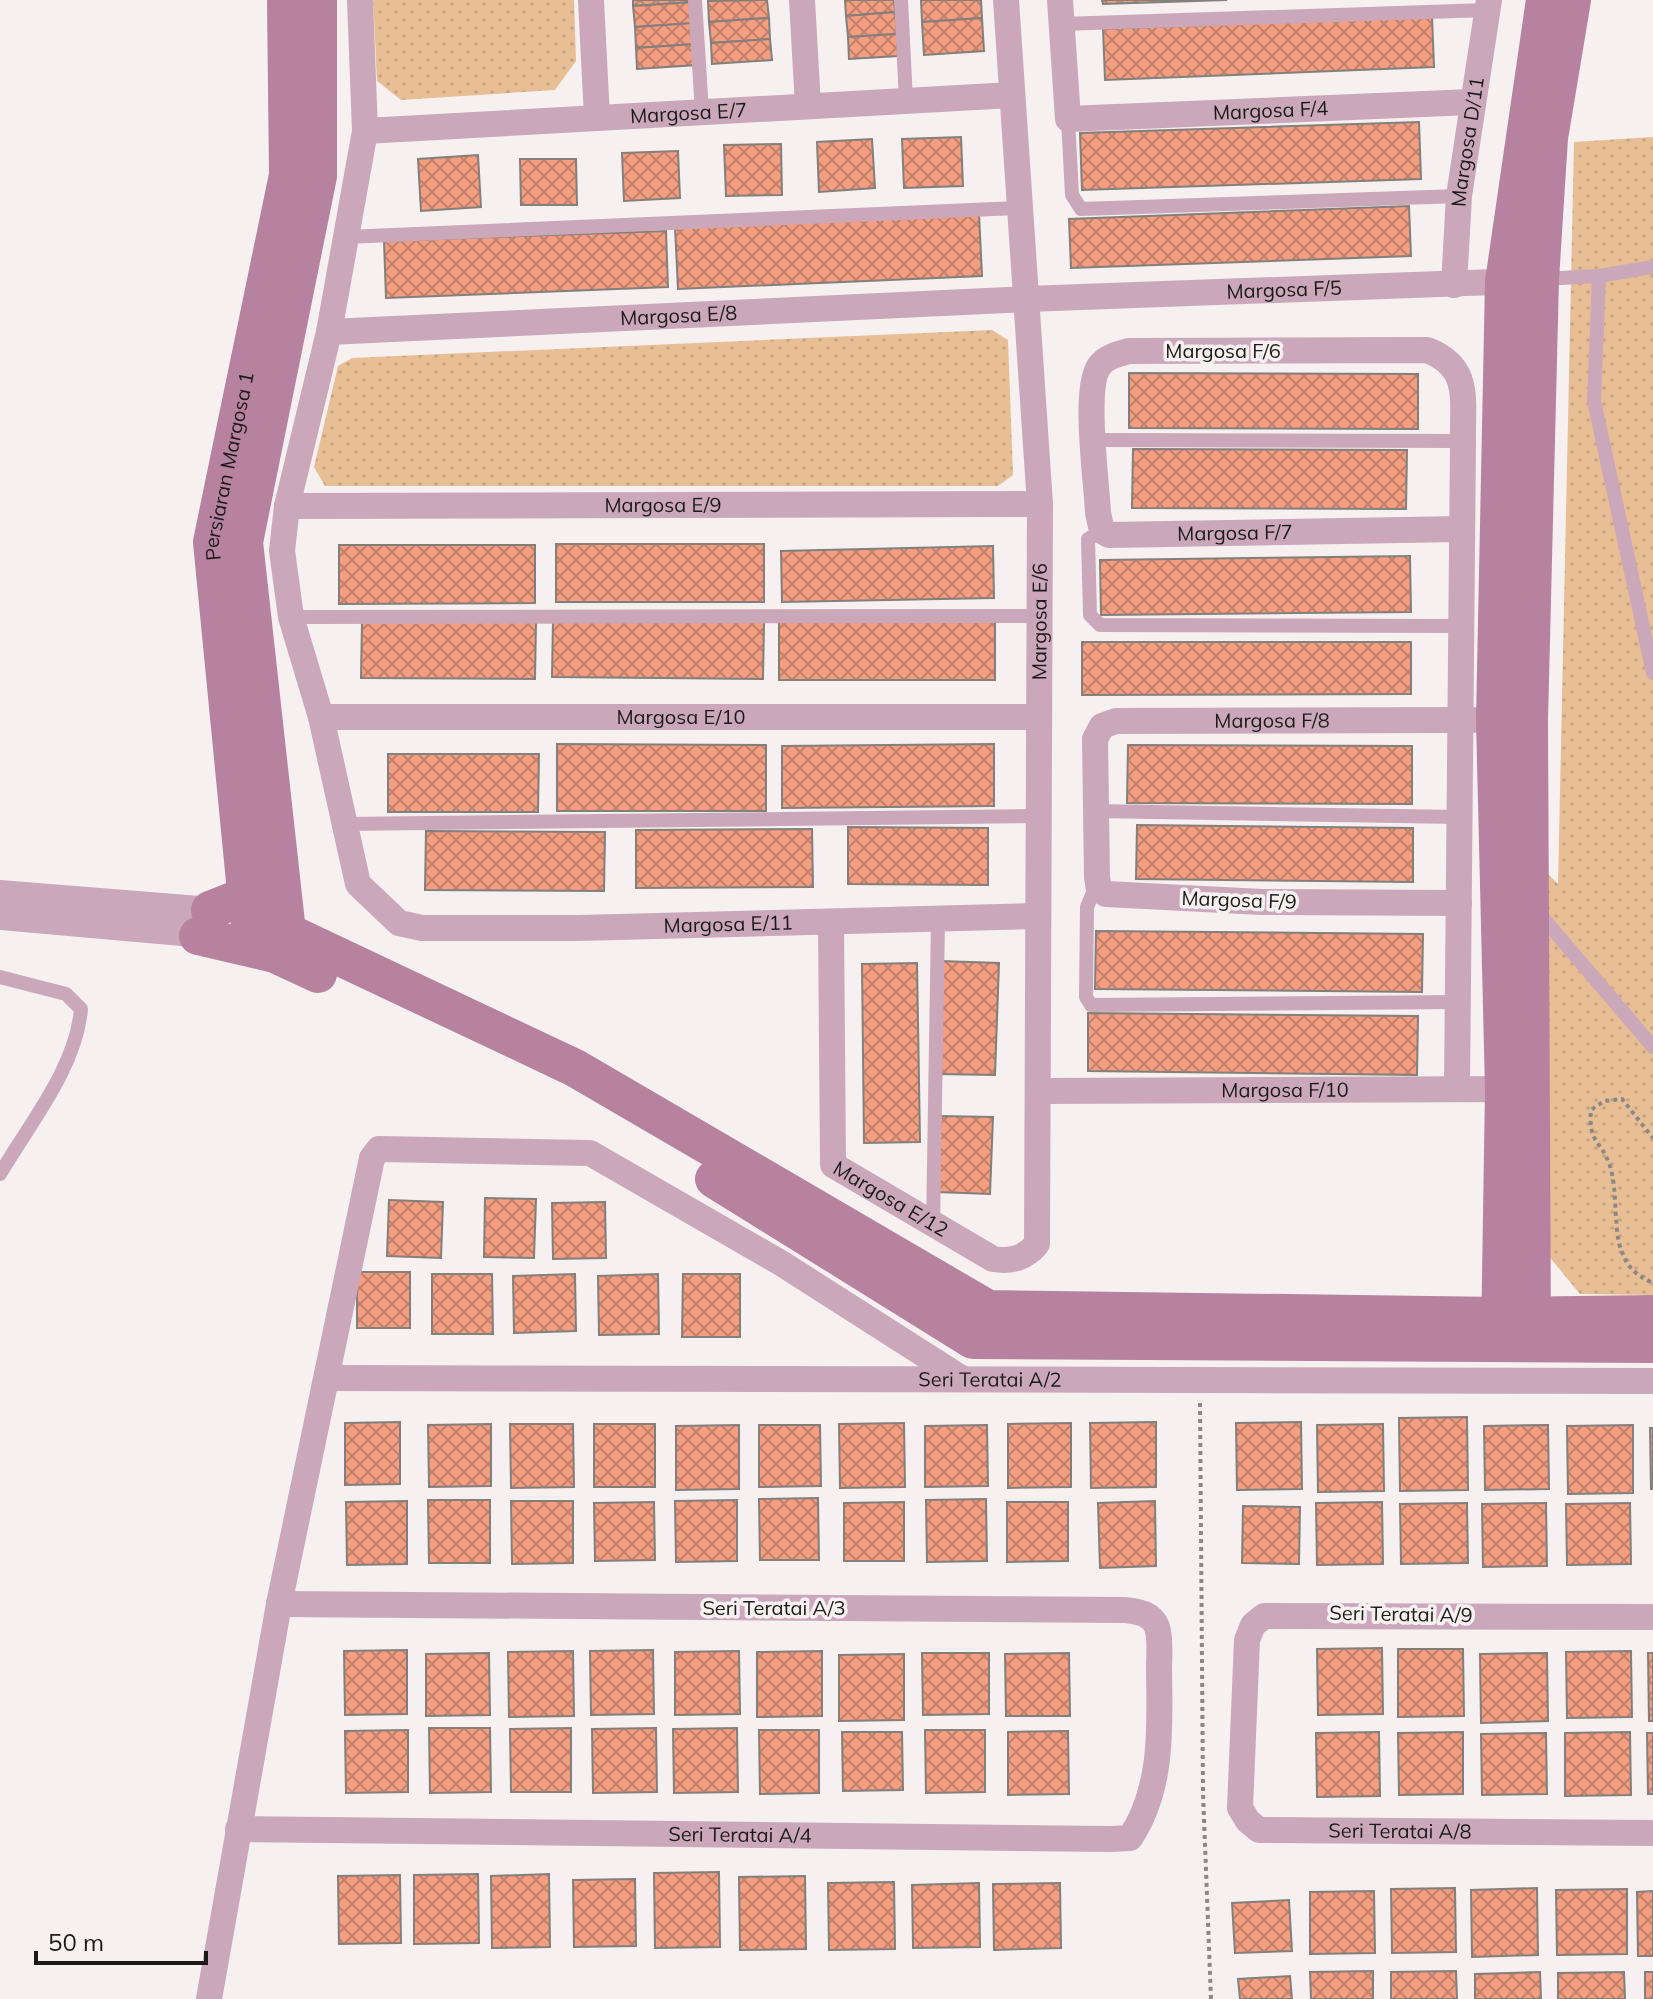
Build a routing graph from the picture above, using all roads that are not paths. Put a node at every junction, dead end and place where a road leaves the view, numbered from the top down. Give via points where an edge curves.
1 (591, 0) edge
2 (695, 0) edge
3 (802, 0) edge
4 (901, 0) edge
5 (1006, 0) edge
6 (1545, 0) edge
7 (1572, 0) edge
8 (1488, 5) edge
9 (302, 11) edge
10 (360, 11) edge
11 (1061, 12) edge
12 (1012, 95) junction
13 (906, 101) junction
14 (1471, 102) junction
15 (808, 106) junction
16 (702, 112) junction
17 (597, 118) junction
18 (1068, 119) junction
19 (365, 131) junction
20 (1459, 196) junction
21 (1018, 208) junction
22 (346, 237) junction
23 (1653, 267) edge
24 (1599, 276) junction
25 (1522, 281) junction
26 (1454, 285) junction
27 (1027, 299) junction
28 (329, 332) junction
29 (273, 410) junction
30 (1094, 440) junction
31 (1463, 441) junction
32 (1040, 504) junction
33 (287, 506) junction
34 (1461, 529) junction
35 (1102, 531) junction
36 (1041, 616) junction
37 (291, 617) junction
38 (1460, 626) junction
39 (1653, 673) edge
40 (321, 717) junction
41 (1039, 717) junction
42 (1495, 720) junction
43 (1095, 811) junction
44 (1040, 816) junction
45 (1460, 817) junction
46 (345, 824) junction
47 (1099, 890) junction
48 (0, 893) edge
49 (1459, 903) junction
50 (1530, 903) junction
51 (1036, 916) junction
52 (0, 917) edge
53 (938, 920) junction
54 (265, 922) junction
55 (831, 922) junction
56 (204, 923) junction
57 (0, 977) edge
58 (1458, 1002) junction
59 (1653, 1047) edge
60 (1457, 1089) junction
61 (1517, 1089) junction
62 (1041, 1091) junction
63 (0, 1174) edge
64 (933, 1227) junction
65 (1037, 1244) joint
66 (1653, 1314) edge
67 (1516, 1330) junction
68 (1653, 1344) edge
69 (1200, 1346) junction
70 (328, 1378) junction
71 (961, 1378) junction
72 (1653, 1381) edge
73 (279, 1604) junction
74 (1653, 1617) edge
75 (1243, 1725) joint
76 (1161, 1732) joint
77 (238, 1829) junction
78 (1653, 1833) edge
79 (209, 1999) edge

1 - 17 street
2 - 16 lane
3 - 15 street
4 - 13 lane
5 - 12 street, Margosa E/6
6 - 25 street
7 - 25 street
8 - 11 lane
8 - 14 street, Margosa D/11
9 - 10 street
9 - 29 street, Persiaran Margosa 1 via 318,176
10 - 19 street
11 - 18 street
12 - 13 street, Margosa E/7
12 - 21 street, Margosa E/6
13 - 15 street, Margosa E/7
14 - 18 street, Margosa F/4
14 - 20 street, Margosa D/11
15 - 16 street, Margosa E/7
16 - 17 street, Margosa E/7
17 - 19 street, Margosa E/7
18 - 20 lane via 1072,195 1081,209
19 - 22 street
20 - 26 street, Margosa D/11
21 - 22 lane
21 - 27 street, Margosa E/6
22 - 28 street
23 - 24 lane
24 - 25 lane
24 - 39 lane via 1594,401
25 - 26 street, Margosa F/5
25 - 42 street
26 - 27 street, Margosa F/5
27 - 28 street, Margosa E/8
27 - 32 street, Margosa E/6
28 - 29 street
29 - 33 street
29 - 54 street, Persiaran Margosa 1 via 244,542
30 - 31 lane
30 - 31 street, Margosa F/6 via 1091,387 1098,365 1129,351 1427,350 1454,366 1462,383
30 - 35 street
31 - 34 street
32 - 33 street, Margosa E/9
32 - 36 street, Margosa E/6
33 - 37 street via 282,551
34 - 35 street, Margosa F/7 via 1117,536
34 - 38 street
35 - 38 lane via 1088,539 1090,615 1100,625
36 - 37 lane
36 - 41 street, Margosa E/6
37 - 40 street
38 - 42 street
40 - 41 street, Margosa E/10
40 - 46 street
41 - 44 street, Margosa E/6
42 - 43 street, Margosa F/8 via 1116,721 1102,726 1095,739
42 - 45 street
42 - 50 street
42 - 61 street
43 - 45 lane
43 - 47 street
44 - 46 lane
44 - 51 street, Margosa E/6
45 - 49 street
46 - 55 street, Margosa E/11 via 358,884 399,923 422,928
47 - 49 street, Margosa F/9 via 1113,896 1262,902
47 - 58 lane via 1087,907 1086,997 1091,1005
48 - 56 street
49 - 58 street
50 - 59 lane
50 - 61 street
51 - 53 street, Margosa E/11
51 - 62 street, Margosa E/6
52 - 56 street
53 - 55 street, Margosa E/11
53 - 64 lane
54 - 56 street
54 - 56 street via 238,899
54 - 69 street via 771,1212 973,1340 1026,1325
55 - 64 street, Margosa E/12 via 833,1165
57 - 63 lane via 66,994 81,1009 79,1035 67,1060
58 - 60 street
60 - 61 street, Margosa F/10
60 - 62 street, Margosa F/10
61 - 67 street
62 - 65 street, Margosa E/6
64 - 65 street, Margosa E/12 via 993,1259 1016,1259
66 - 67 street
67 - 68 street
67 - 69 street
69 - 71 street, Seri Teratai A/2
69 - 72 street, Seri Teratai A/2
70 - 71 street, Seri Teratai A/2
70 - 71 street via 372,1158 379,1149 590,1153 781,1263
70 - 73 street
73 - 76 street, Seri Teratai A/3 via 1126,1610 1144,1613 1158,1628
73 - 77 street
74 - 75 street, Seri Teratai A/9 via 1264,1616 1247,1640
75 - 78 street, Seri Teratai A/8 via 1240,1808 1259,1830
76 - 77 street, Seri Teratai A/4 via 1148,1806 1130,1838
77 - 79 street

